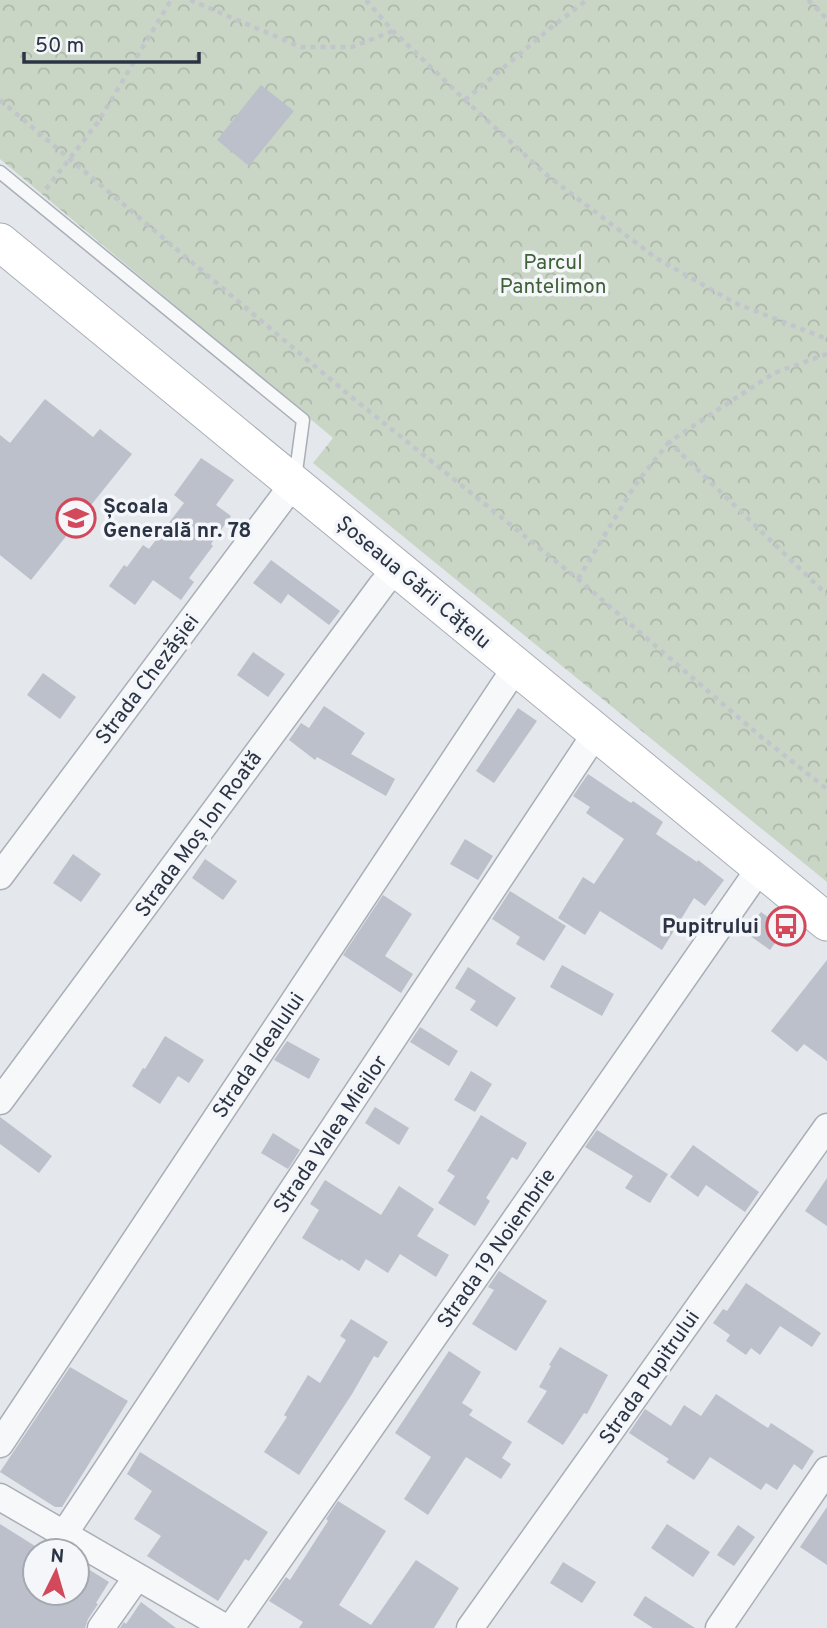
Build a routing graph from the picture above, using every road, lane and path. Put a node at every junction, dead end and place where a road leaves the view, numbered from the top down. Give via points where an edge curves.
1 (171, 0) edge
2 (190, 0) edge
3 (366, 0) edge
4 (587, 0) edge
5 (808, 0) edge
6 (827, 19) edge
7 (393, 31) junction
8 (0, 100) edge
9 (465, 100) junction
10 (69, 159) junction
11 (0, 172) edge
12 (36, 201) junction
13 (0, 242) edge
14 (827, 340) edge
15 (827, 354) edge
16 (669, 442) junction
17 (294, 483) junction
18 (397, 568) junction
19 (578, 579) junction
20 (827, 594) edge
21 (516, 667) junction
22 (596, 733) junction
23 (827, 789) edge
24 (760, 867) junction
25 (0, 876) edge
26 (827, 922) edge
27 (0, 1101) edge
28 (827, 1127) edge
29 (0, 1444) edge
30 (827, 1470) edge
31 (2, 1503) edge
32 (64, 1534) junction
33 (137, 1577) junction
34 (101, 1628) edge
35 (226, 1628) edge
36 (231, 1628) edge
37 (470, 1628) edge
38 (719, 1628) edge

1 - 10 path via 98,122
2 - 7 path via 301,47 352,47
3 - 7 path
4 - 9 path
5 - 6 path
7 - 9 path
8 - 10 path
9 - 14 path via 548,176 656,258 735,303
10 - 12 path
10 - 19 path via 349,395
11 - 12 lane
12 - 17 lane via 303,420
13 - 17 main road, Șoseaua Gării Cățelu
15 - 16 path via 774,373
16 - 19 path via 635,485
16 - 20 path
17 - 18 main road, Șoseaua Gării Cățelu
17 - 25 street, Strada Chezășiei
18 - 21 main road, Șoseaua Gării Cățelu
18 - 27 street, Strada Moș Ion Roată
19 - 23 path
21 - 22 main road, Șoseaua Gării Cățelu
21 - 29 street, Strada Idealului
22 - 24 main road, Șoseaua Gării Cățelu
22 - 32 street, Strada Valea Mieilor
24 - 26 main road, Șoseaua Gării Cățelu
24 - 36 street, Strada 19 Noiembrie
28 - 37 street, Strada Pupitrului
30 - 38 street
31 - 32 street
32 - 33 street
33 - 34 street
33 - 35 street

